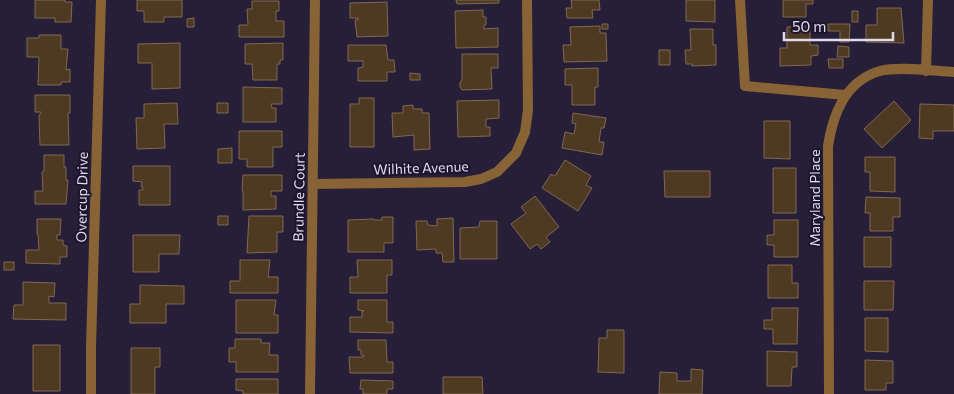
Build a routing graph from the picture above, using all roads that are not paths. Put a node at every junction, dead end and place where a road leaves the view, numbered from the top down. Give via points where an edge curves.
1 (101, 0) edge
2 (315, 0) edge
3 (527, 0) edge
4 (740, 0) edge
5 (928, 0) edge
6 (926, 71) junction
7 (954, 72) edge
8 (845, 95) junction
9 (313, 184) junction
10 (91, 394) edge
11 (310, 394) edge
12 (829, 394) edge

1 - 10 street, Overcup Drive
2 - 9 street, Brundle Court
3 - 9 street, Wilhite Avenue via 528,110 525,132 516,153 497,172 465,182
4 - 8 street via 746,86
5 - 6 street
6 - 7 street, Maryland Place
6 - 8 street, Maryland Place via 880,71 856,83
8 - 12 street, Maryland Place via 831,126 828,146
9 - 11 street, Brundle Court

